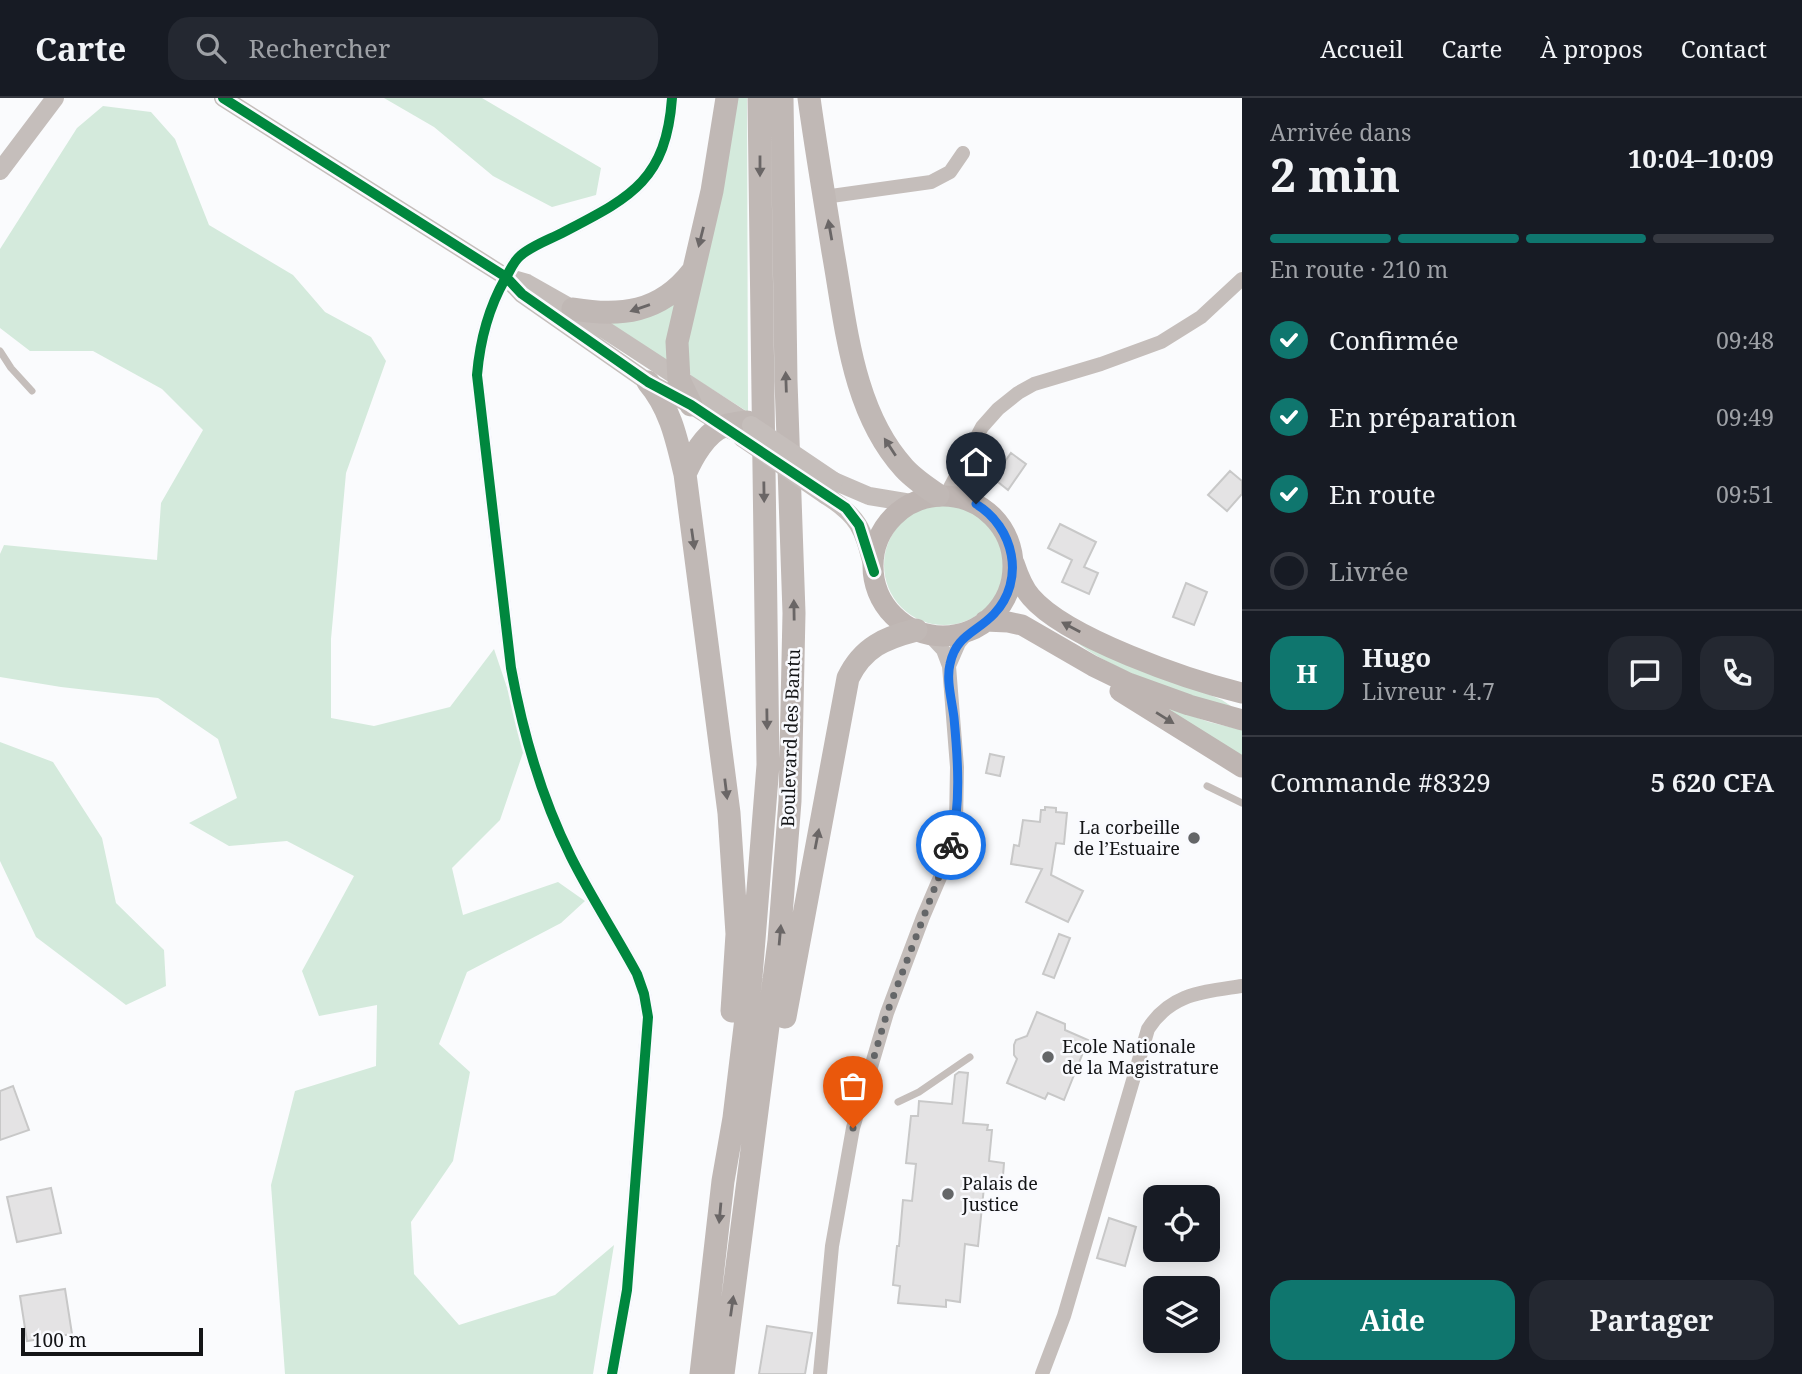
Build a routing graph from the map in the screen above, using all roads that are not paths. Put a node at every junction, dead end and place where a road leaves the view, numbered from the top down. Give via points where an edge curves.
1 (55, 98) edge
2 (223, 98) edge
3 (672, 98) edge
4 (727, 98) edge
5 (760, 98) edge
6 (782, 98) edge
7 (809, 98) edge
8 (963, 153) dead end
9 (0, 171) edge
10 (824, 197) junction
11 (694, 270) junction
12 (506, 277) junction
13 (1242, 279) edge
14 (573, 309) junction
15 (0, 351) edge
16 (679, 380) junction
17 (648, 382) junction
18 (32, 391) dead end
19 (691, 405) junction
20 (741, 428) junction
21 (973, 445) junction
22 (685, 474) junction
23 (829, 488) junction
24 (942, 495) junction
25 (911, 503) junction
26 (976, 504) junction
27 (1012, 555) junction
28 (874, 572) junction
29 (978, 626) junction
30 (922, 632) junction
31 (1046, 640) junction
32 (1133, 657) junction
33 (949, 666) junction
34 (1242, 693) edge
35 (1242, 707) edge
36 (1242, 720) edge
37 (1242, 767) edge
38 (1207, 786) dead end
39 (1242, 803) edge
40 (1242, 986) edge
41 (970, 1057) dead end
42 (898, 1102) dead end
43 (723, 1181) junction
44 (738, 1268) junction
45 (612, 1374) edge
46 (701, 1374) edge
47 (723, 1374) edge
48 (820, 1374) edge
49 (1042, 1374) edge

1 - 9 street
2 - 12 street
3 - 12 street via 665,142 635,191 520,256
4 -> 11 highway
5 -> 43 highway, Boulevard des Bantu via 768,765 751,977
44 -> 6 highway, Boulevard des Bantu via 779,941 790,801 794,613
7 - 10 highway
8 - 10 street via 950,172 931,182
24 -> 10 highway via 900,463 863,393 849,342
11 -> 14 highway via 675,290 643,308 620,314
11 - 16 highway via 677,342
12 - 14 street via 527,283
12 - 17 street via 522,294
12 - 45 street via 486,320 477,375 519,713 549,809 571,858 637,974 648,1017 626,1290
13 - 21 street via 1201,317 1161,342 1018,393 989,419
14 - 16 street
15 - 18 lane
16 - 19 highway
16 - 20 street
17 - 19 street
17 - 22 highway via 671,419
19 - 20 street
20 - 22 highway via 710,436
20 - 23 street, bridge
21 - 24 street
21 - 26 street
22 -> 43 highway via 729,813 737,933
23 - 25 street
23 - 28 street via 859,525
24 - 25 main road
24 - 26 main road
25 - 28 main road via 899,510 882,532
26 - 27 main road via 997,521
27 - 29 main road via 1010,587 1000,606
32 -> 27 main road via 1040,607 1021,582
28 - 30 main road via 884,603 898,619
29 - 30 main road via 949,635
29 - 31 main road via 1008,622
29 - 33 street via 959,643
30 - 33 street via 943,650
44 -> 30 highway via 848,678 865,651 895,635
31 - 36 main road via 1160,696
31 -> 37 main road
32 - 34 main road
32 - 35 main road via 1155,672
33 - 48 street via 957,767 956,824 944,868 887,1013 853,1128 832,1246
38 - 39 lane
40 - 49 street via 1171,1003 1148,1029 1064,1316
41 - 42 lane
43 -> 46 highway, Boulevard des Bantu
47 -> 44 highway, Boulevard des Bantu

